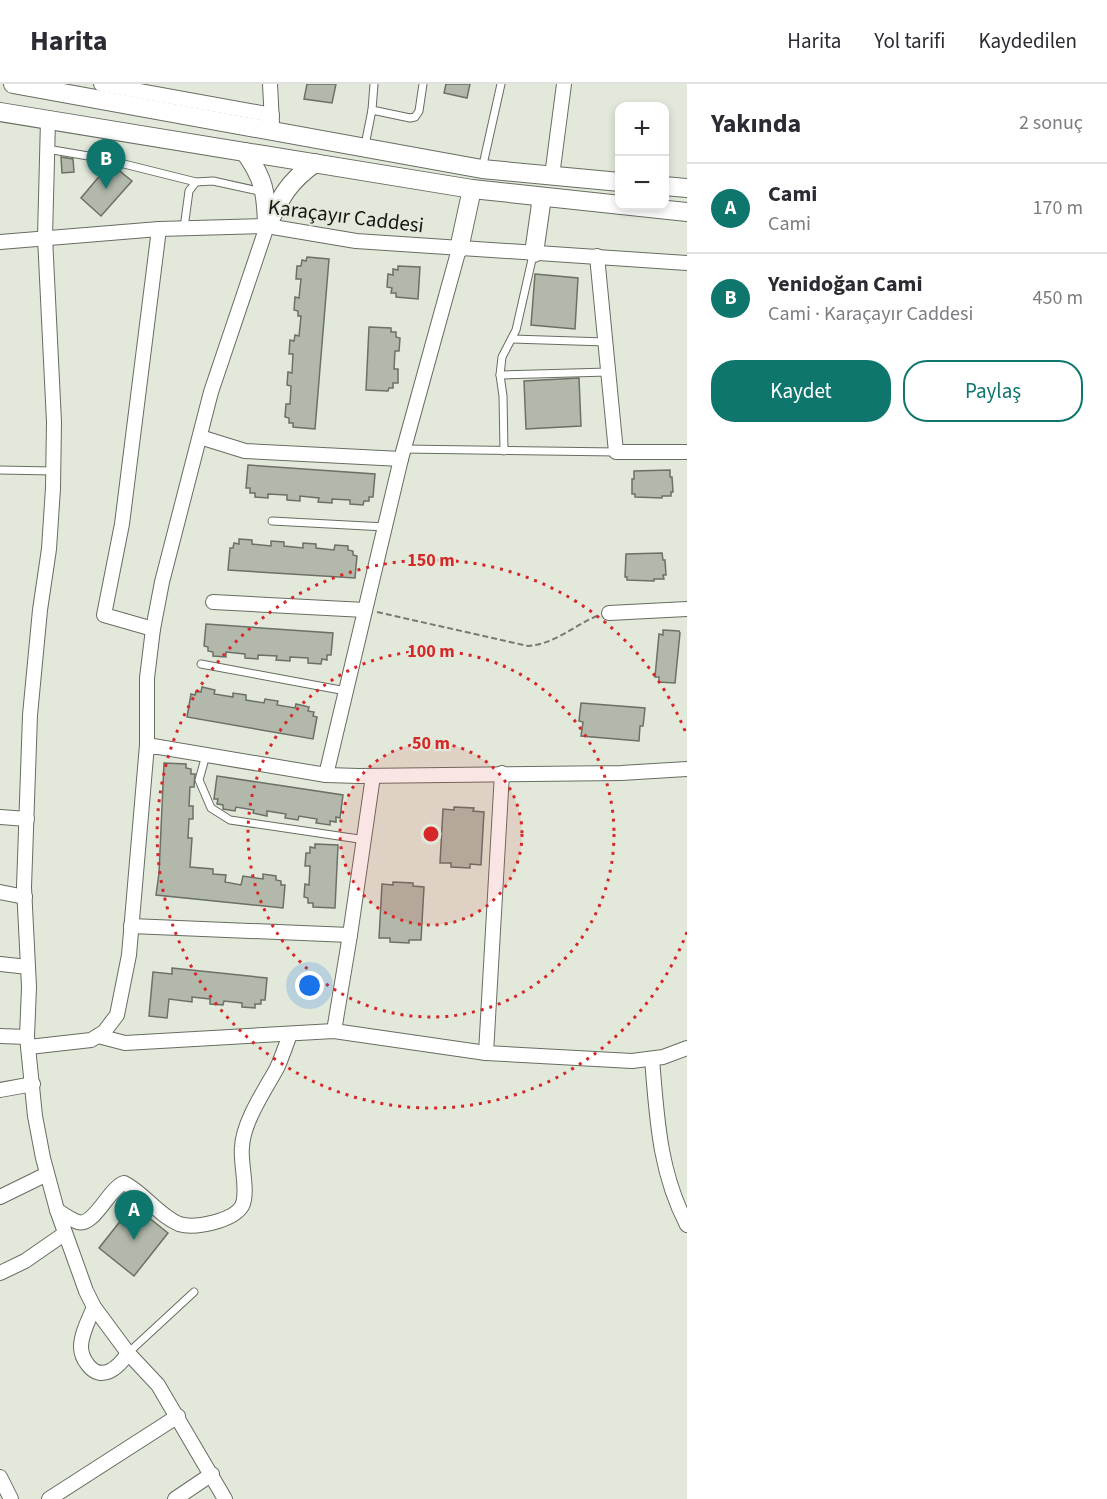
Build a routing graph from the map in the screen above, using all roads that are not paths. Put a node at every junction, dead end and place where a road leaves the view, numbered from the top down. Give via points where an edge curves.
1 (13, 84) edge
2 (101, 84) edge
3 (270, 84) edge
4 (374, 84) edge
5 (423, 84) edge
6 (501, 84) edge
7 (564, 84) edge
8 (39, 86) edge
9 (372, 110) junction
10 (0, 112) edge
11 (48, 120) junction
12 (272, 123) junction
13 (365, 148) junction
14 (47, 149) junction
15 (246, 152) junction
16 (315, 164) junction
17 (482, 169) junction
18 (552, 176) junction
19 (196, 182) junction
20 (615, 182) edge
21 (669, 186) edge
22 (687, 188) edge
23 (472, 189) junction
24 (266, 193) junction
25 (542, 197) junction
26 (687, 212) edge
27 (267, 226) junction
28 (184, 228) junction
29 (159, 229) junction
30 (45, 237) junction
31 (0, 242) edge
32 (459, 249) junction
33 (534, 253) junction
34 (597, 256) junction
35 (687, 263) edge
36 (512, 339) junction
37 (606, 342) junction
38 (608, 372) junction
39 (500, 375) junction
40 (200, 437) junction
41 (504, 451) junction
42 (616, 452) junction
43 (687, 452) edge
44 (402, 454) junction
45 (0, 470) edge
46 (53, 471) junction
47 (272, 521) dead end
48 (385, 527) junction
49 (213, 602) dead end
50 (687, 609) edge
51 (365, 610) junction
52 (609, 613) road end
53 (153, 629) junction
54 (201, 664) dead end
55 (346, 691) junction
56 (147, 745) junction
57 (206, 755) junction
58 (687, 769) edge
59 (502, 773) junction
60 (326, 775) junction
61 (373, 776) junction
62 (0, 817) edge
63 (27, 819) junction
64 (359, 839) dead end
65 (0, 892) edge
66 (25, 897) junction
67 (131, 926) junction
68 (351, 934) junction
69 (0, 964) edge
70 (28, 967) junction
71 (334, 1031) junction
72 (290, 1034) junction
73 (0, 1036) edge
74 (98, 1036) junction
75 (28, 1042) junction
76 (684, 1052) edge
77 (486, 1053) junction
78 (652, 1059) junction
79 (33, 1084) junction
80 (0, 1090) edge
81 (47, 1174) junction
82 (0, 1197) edge
83 (57, 1210) junction
84 (687, 1224) edge
85 (64, 1234) junction
86 (0, 1273) edge
87 (194, 1292) dead end
88 (94, 1307) junction
89 (128, 1353) junction
90 (178, 1416) junction
91 (212, 1474) junction
92 (0, 1477) edge
93 (11, 1499) edge
94 (49, 1499) edge
95 (175, 1499) edge
96 (225, 1499) edge

1 - 8 street
2 - 12 street
3 - 12 street
4 - 9 lane
5 - 9 lane via 415,117
6 - 17 lane
7 - 18 street
8 - 12 street
9 - 13 lane
10 - 11 street
11 - 14 street
11 - 15 street
12 - 13 street
13 - 17 street
14 - 19 lane
14 - 30 street
15 - 16 street
15 - 24 street
16 - 23 street
16 - 27 street via 297,176
17 - 18 street
18 - 20 street
19 - 24 lane via 213,181
19 - 28 lane via 189,191
21 - 22 street
23 - 25 street
23 - 32 street
24 - 27 street
25 - 26 street
25 - 33 street
27 - 28 street, Karaçayır Caddesi
27 - 32 street, Karaçayır Caddesi via 356,241
27 - 40 street via 211,392
28 - 29 street, Karaçayır Caddesi
29 - 30 street, Karaçayır Caddesi
29 - 53 street via 122,524 104,615
30 - 31 street, Karaçayır Caddesi
30 - 46 street
32 - 33 street, Karaçayır Caddesi
32 - 44 street
33 - 34 street, Karaçayır Caddesi
33 - 36 lane
34 - 35 street, Karaçayır Caddesi
34 - 37 street
36 - 37 lane
36 - 39 lane via 504,351
37 - 38 street
38 - 39 lane
38 - 42 street
39 - 41 lane
40 - 44 street via 245,451
40 - 53 street
41 - 42 lane
41 - 44 lane
42 - 43 street
44 - 48 street
45 - 46 lane
46 - 63 street via 49,549 30,715
47 - 48 lane
48 - 51 street
49 - 51 street
50 - 52 street
51 - 55 street
53 - 56 street via 147,678
54 - 55 lane
55 - 60 street
56 - 57 street
56 - 67 street
57 - 60 street
57 - 64 lane via 199,780 211,808 230,820
58 - 59 street
59 - 61 street
59 - 77 street
60 - 61 street
61 - 68 street
62 - 63 street
63 - 66 street
65 - 66 street
66 - 70 street
67 - 68 street
67 - 74 street via 117,1015
68 - 71 street
69 - 70 street
70 - 75 street
71 - 72 street
71 - 77 street
72 - 74 street via 125,1043
72 - 83 street via 246,1129 242,1145 244,1200 237,1212 196,1226 180,1224 124,1183 115,1188 95,1215 83,1222
73 - 75 street
74 - 75 street via 84,1042
75 - 79 street
76 - 78 street
77 - 78 street
78 - 84 street via 663,1160 669,1186
79 - 80 street
79 - 81 street via 36,1126
81 - 82 street
81 - 83 street
83 - 85 street
85 - 86 street
85 - 88 street
87 - 89 lane
88 - 89 street
88 - 89 street via 81,1347 84,1360 96,1372 107,1373
89 - 90 street via 158,1385
90 - 91 street
90 - 94 street
91 - 95 street
91 - 96 street
92 - 93 street

